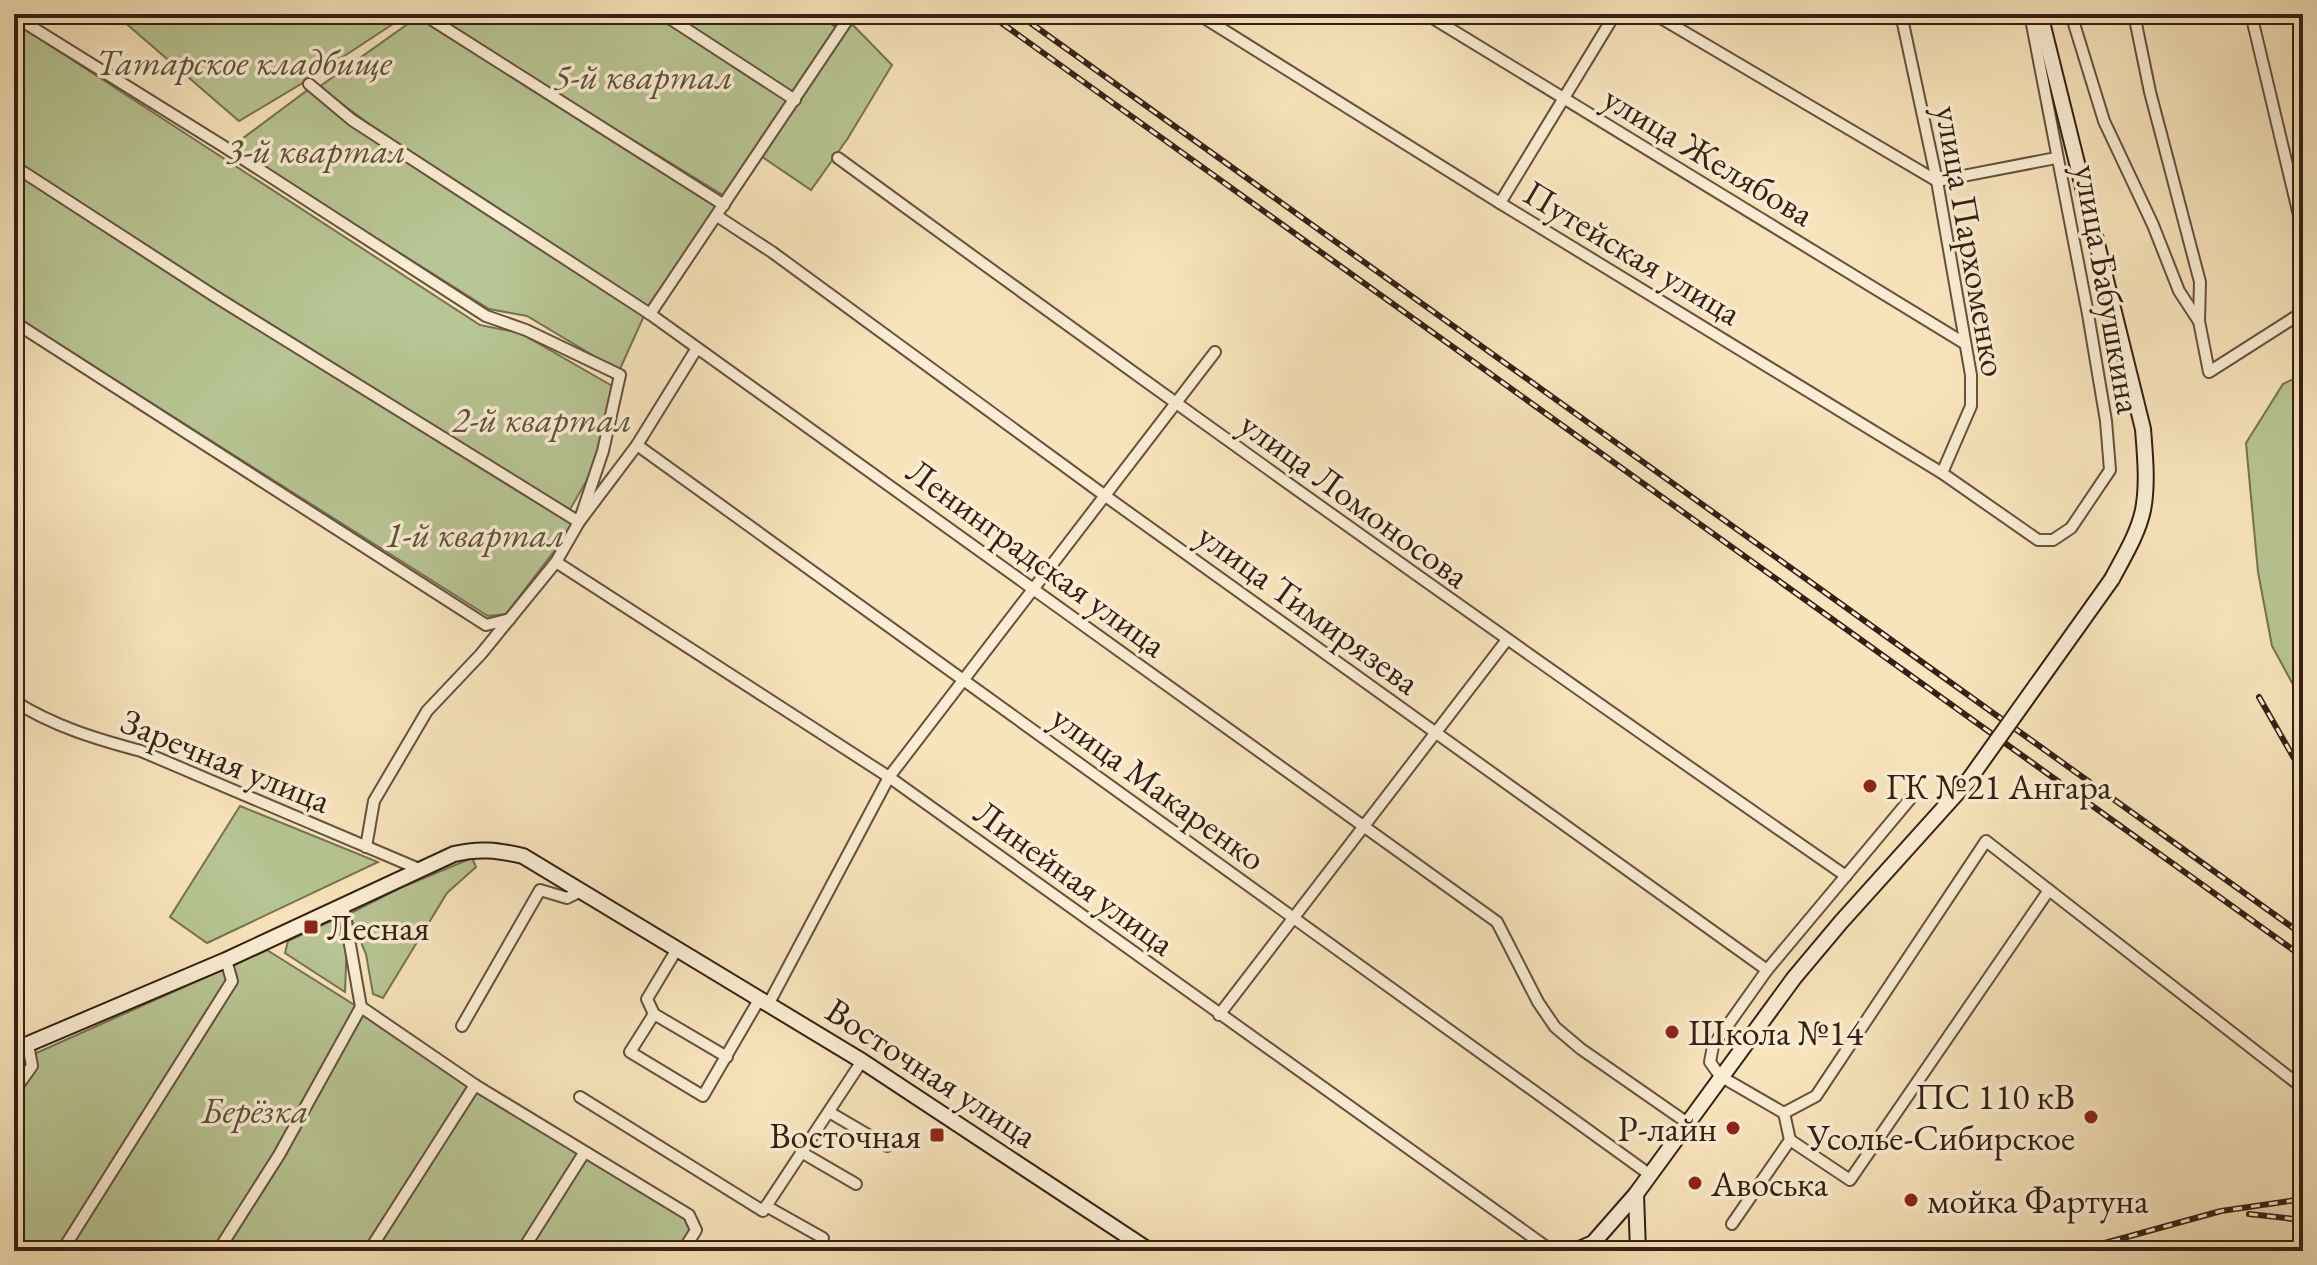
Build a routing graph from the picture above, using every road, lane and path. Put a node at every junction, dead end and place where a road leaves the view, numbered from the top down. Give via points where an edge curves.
1 (423, 14) edge
2 (663, 14) edge
3 (827, 14) edge
4 (1198, 14) edge
5 (1426, 14) edge
6 (1615, 14) edge
7 (1654, 14) edge
8 (1901, 14) edge
9 (2030, 14) edge
10 (2040, 14) edge
11 (2071, 14) edge
12 (2134, 14) edge
13 (2251, 14) edge
14 (14, 16) edge
15 (309, 84) dead end
16 (1565, 99) junction
17 (795, 100) junction
18 (838, 158) dead end
19 (2056, 158) junction
20 (14, 166) edge
21 (1937, 181) junction
22 (1500, 203) junction
23 (724, 205) junction
24 (717, 216) junction
25 (2303, 232) edge
26 (2303, 312) edge
27 (650, 314) junction
28 (2199, 321) junction
29 (14, 322) edge
30 (1964, 343) junction
31 (697, 348) junction
32 (1215, 352) dead end
33 (1174, 404) junction
34 (637, 445) junction
35 (1942, 473) junction
36 (1104, 495) junction
37 (579, 522) junction
38 (2038, 540) joint
39 (556, 562) junction
40 (1032, 588) junction
41 (511, 619) junction
42 (1506, 641) junction
43 (963, 680) junction
44 (14, 701) edge
45 (1434, 733) junction
46 (889, 777) junction
47 (1916, 792) dead end
48 (1364, 826) junction
49 (366, 847) junction
50 (419, 869) junction
51 (1846, 876) junction
52 (2049, 890) junction
53 (581, 891) junction
54 (343, 905) junction
55 (1294, 918) junction
56 (677, 949) junction
57 (226, 960) junction
58 (1767, 970) junction
59 (764, 1001) junction
60 (361, 1007) junction
61 (654, 1014) junction
62 (1219, 1015) junction
63 (462, 1026) dead end
64 (28, 1044) junction
65 (14, 1050) edge
66 (727, 1057) junction
67 (862, 1061) junction
68 (1720, 1076) junction
69 (475, 1085) junction
70 (2303, 1088) edge
71 (14, 1091) edge
72 (580, 1097) dead end
73 (829, 1112) junction
74 (1784, 1113) junction
75 (1686, 1122) junction
76 (1790, 1140) junction
77 (887, 1146) dead end
78 (801, 1152) junction
79 (584, 1153) junction
80 (1649, 1174) junction
81 (856, 1184) dead end
82 (1636, 1194) junction
83 (766, 1206) junction
84 (1732, 1224) dead end
85 (823, 1238) dead end
86 (1590, 1247) edge
87 (62, 1251) edge
88 (218, 1251) edge
89 (369, 1251) edge
90 (522, 1251) edge
91 (683, 1251) edge
92 (1150, 1251) edge
93 (1552, 1251) edge
94 (1575, 1251) edge
95 (1638, 1251) edge

1 - 23 street
2 - 17 street
3 - 17 street via 836,20 850,16
4 - 22 street, Путейская улица
5 - 16 street, улица Желябова
6 - 16 street
7 - 21 street
8 - 21 street, улица Пархоменко
9 - 19 street, улица Бабушкина
10 - 68 street, bridge via 2143,429 2143,511 2112,579 1968,781 1841,922
11 - 28 street via 2104,121 2179,291
12 - 28 street via 2200,282
13 - 25 street
14 - 37 street via 486,316 620,375 603,451
15 - 27 street, Ленинградская улица via 352,120
16 - 22 street
16 - 30 street, улица Желябова
17 - 23 street
18 - 33 street, улица Ломоносова
19 - 21 street
19 - 38 street, улица Бабушкина via 2106,421 2110,470 2071,528 2053,540
20 - 37 street
21 - 30 street, улица Пархоменко
22 - 35 street, Путейская улица
23 - 24 street
24 - 27 street
24 - 36 street, улица Тимирязева
26 - 28 street via 2209,372
27 - 31 street, Ленинградская улица
29 - 41 street via 486,625
30 - 35 street, улица Пархоменко via 1971,406
31 - 34 street
31 - 40 street, Ленинградская улица
32 - 33 street
33 - 36 street
33 - 42 street, улица Ломоносова
34 - 37 street
34 - 43 street, улица Макаренко
35 - 38 street, Путейская улица
36 - 40 street
36 - 45 street, улица Тимирязева
37 - 39 street
39 - 41 street
39 - 46 street, Линейная улица
40 - 43 street
40 - 48 street, Ленинградская улица
41 - 49 street via 427,711 402,750 374,801
42 - 45 street
42 - 51 street, улица Ломоносова
43 - 46 street
43 - 55 street, улица Макаренко
44 - 49 street, Заречная улица via 49,721 141,751
45 - 48 street
45 - 58 street, улица Тимирязева
46 - 59 street
46 - 62 street, Линейная улица
47 - 51 street
48 - 55 street
48 - 75 street, Ленинградская улица via 1497,922 1555,1027
49 - 50 street, Заречная улица
50 - 53 street, Восточная улица via 475,848 499,850 523,856
50 - 54 street, Восточная улица
51 - 58 street
52 - 70 street
52 - 74 street via 1986,841 1816,1096
52 - 76 street via 1850,1180
53 - 56 street, Восточная улица
53 - 63 street via 567,898 540,890
54 - 57 street, Восточная улица
54 - 60 street
55 - 62 street
55 - 80 street, улица Макаренко
56 - 59 street, Восточная улица
56 - 61 street via 647,999
57 - 64 street, Восточная улица
57 - 87 street via 232,981
58 - 68 street via 1713,1046 1710,1062
59 - 66 street
59 - 67 street, Восточная улица
60 - 69 street
60 - 88 street via 279,1155
61 - 66 street
61 - 66 street via 630,1052 703,1096
62 - 93 street, Линейная улица
64 - 65 street, Восточная улица
64 - 71 street via 32,1066
67 - 73 street
67 - 92 street, Восточная улица
68 - 74 street
68 - 75 street
69 - 79 street
69 - 89 street
72 - 83 street via 763,1211
73 - 77 street
73 - 78 street
74 - 76 street
75 - 80 street
76 - 84 street
78 - 81 street
78 - 83 street
79 - 90 street
79 - 91 street via 689,1215 696,1230
80 - 82 street
82 - 86 street
82 - 95 street
83 - 85 street
86 - 94 street

